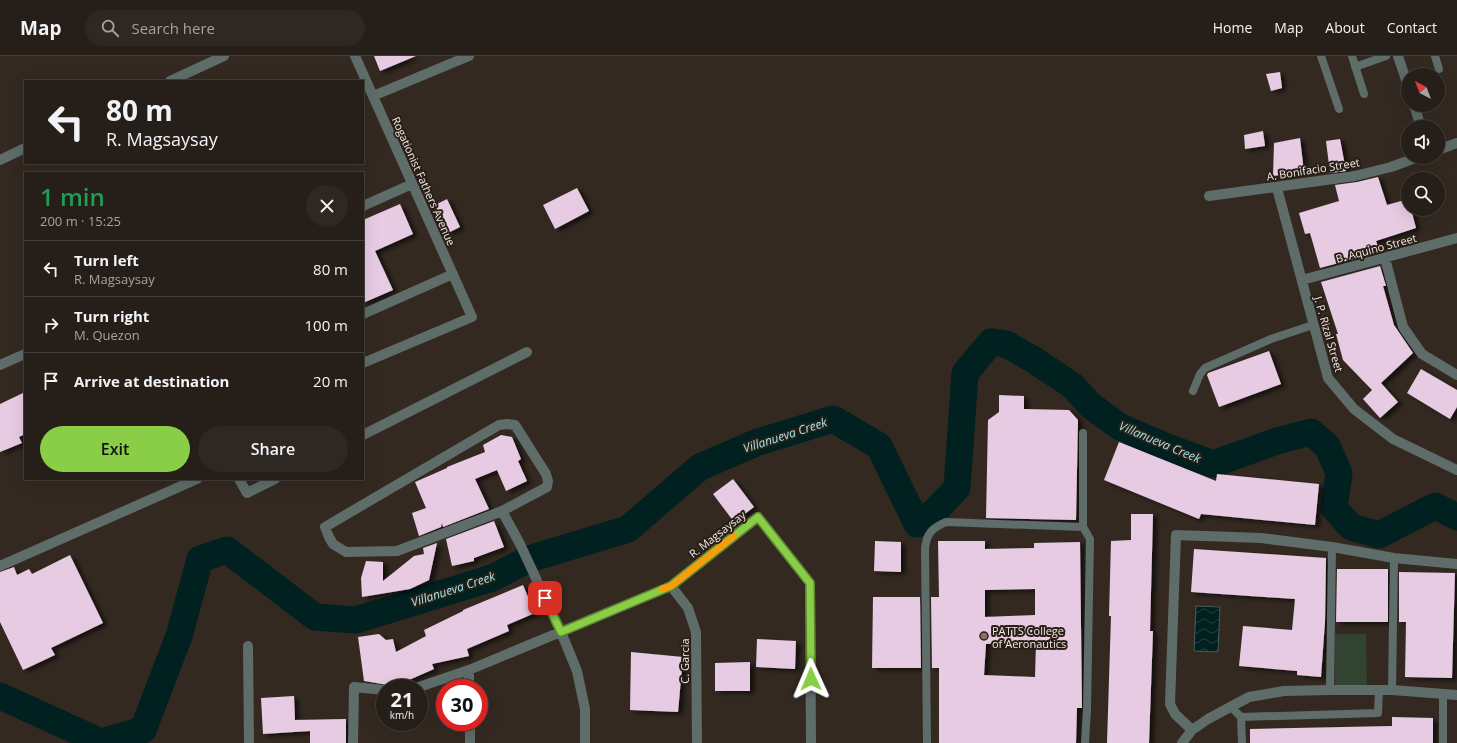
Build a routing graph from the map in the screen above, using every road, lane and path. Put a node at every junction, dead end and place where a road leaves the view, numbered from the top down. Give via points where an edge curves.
1 (224, 56) edge
2 (355, 56) edge
3 (469, 56) edge
4 (1321, 56) edge
5 (1327, 56) edge
6 (1352, 56) edge
7 (1386, 56) edge
8 (1398, 56) edge
9 (1435, 56) edge
10 (1355, 67) junction
11 (1402, 68) edge
12 (1439, 68) edge
13 (172, 80) edge
14 (1364, 94) dead end
15 (373, 96) junction
16 (1457, 143) edge
17 (1445, 147) edge
18 (24, 148) edge
19 (0, 160) edge
20 (1401, 163) edge
21 (412, 184) junction
22 (1277, 188) junction
23 (1209, 196) dead end
24 (364, 206) edge
25 (1456, 242) edge
26 (1385, 258) junction
27 (453, 274) junction
28 (1302, 280) junction
29 (364, 314) edge
30 (1313, 325) junction
31 (527, 352) dead end
32 (24, 354) edge
33 (364, 363) edge
34 (0, 365) edge
35 (1457, 374) edge
36 (1193, 391) dead end
37 (1083, 433) dead end
38 (364, 434) edge
39 (1457, 470) edge
40 (195, 480) edge
41 (240, 480) edge
42 (273, 480) edge
43 (502, 511) junction
44 (1082, 527) junction
45 (1332, 547) junction
46 (1394, 558) junction
47 (1457, 564) edge
48 (0, 566) edge
49 (671, 586) junction
50 (561, 632) junction
51 (248, 646) dead end
52 (469, 670) junction
53 (469, 679) edge
54 (428, 684) edge
55 (376, 689) edge
56 (1330, 690) junction
57 (1379, 690) junction
58 (1392, 690) junction
59 (1443, 694) junction
60 (1457, 695) edge
61 (1230, 706) junction
62 (1241, 717) junction
63 (1192, 730) junction
64 (470, 731) edge
65 (249, 743) edge
66 (353, 743) edge
67 (470, 743) edge
68 (585, 743) edge
69 (697, 743) edge
70 (811, 743) edge
71 (927, 743) edge
72 (1085, 743) edge
73 (1182, 743) edge
74 (1242, 743) edge
75 (1443, 743) edge

1 - 13 street
2 - 15 street, Rogationist Fathers Avenue
3 - 15 street
4 - 5 lane via 1339,109
6 - 10 lane
7 - 10 lane
8 - 11 street
9 - 12 lane
10 - 14 lane
15 - 21 street, Rogationist Fathers Avenue
16 - 17 street
18 - 19 street
20 - 22 street, A. Bonifacio Street via 1355,176
21 - 24 street
21 - 27 street, Rogationist Fathers Avenue
22 - 23 street, A. Bonifacio Street
22 - 28 street, J. P. Rizal Street
25 - 26 street, B. Aquino Street
26 - 28 street, B. Aquino Street
26 - 35 street via 1403,327 1422,354
27 - 29 street
27 - 33 street, Rogationist Fathers Avenue via 472,316
28 - 30 street, J. P. Rizal Street
30 - 36 lane via 1271,339 1205,368
30 - 39 street, J. P. Rizal Street via 1328,378 1354,409 1393,439
31 - 38 street
32 - 34 street
37 - 44 lane
40 - 48 street
41 - 42 street via 247,493
43 - 43 street via 398,551 346,552 333,544 326,527 499,425 507,424 515,425 548,481 547,487
43 - 50 street
44 - 71 lane via 946,522 931,531 926,538 925,548
44 - 72 lane via 1090,540
45 - 46 street
45 - 56 lane
45 - 63 street via 1261,538 1176,535 1170,704 1175,714
46 - 47 street
46 - 58 lane
49 - 50 street, R. Magsaysay
49 - 69 street, C. Garcia via 688,608 696,632
49 - 70 street, R. Magsaysay via 758,517 810,583
50 - 52 street, R. Magsaysay
50 - 68 street via 577,672 585,708
51 - 65 street
52 - 53 street
52 - 54 street, R. Magsaysay
55 - 66 street via 354,687
56 - 57 street
56 - 61 street via 1284,691 1249,697
57 - 58 street
57 - 62 lane via 1378,713
58 - 59 street
59 - 60 street
59 - 75 lane
61 - 62 lane
61 - 63 street
62 - 74 lane
63 - 73 street
64 - 67 street

